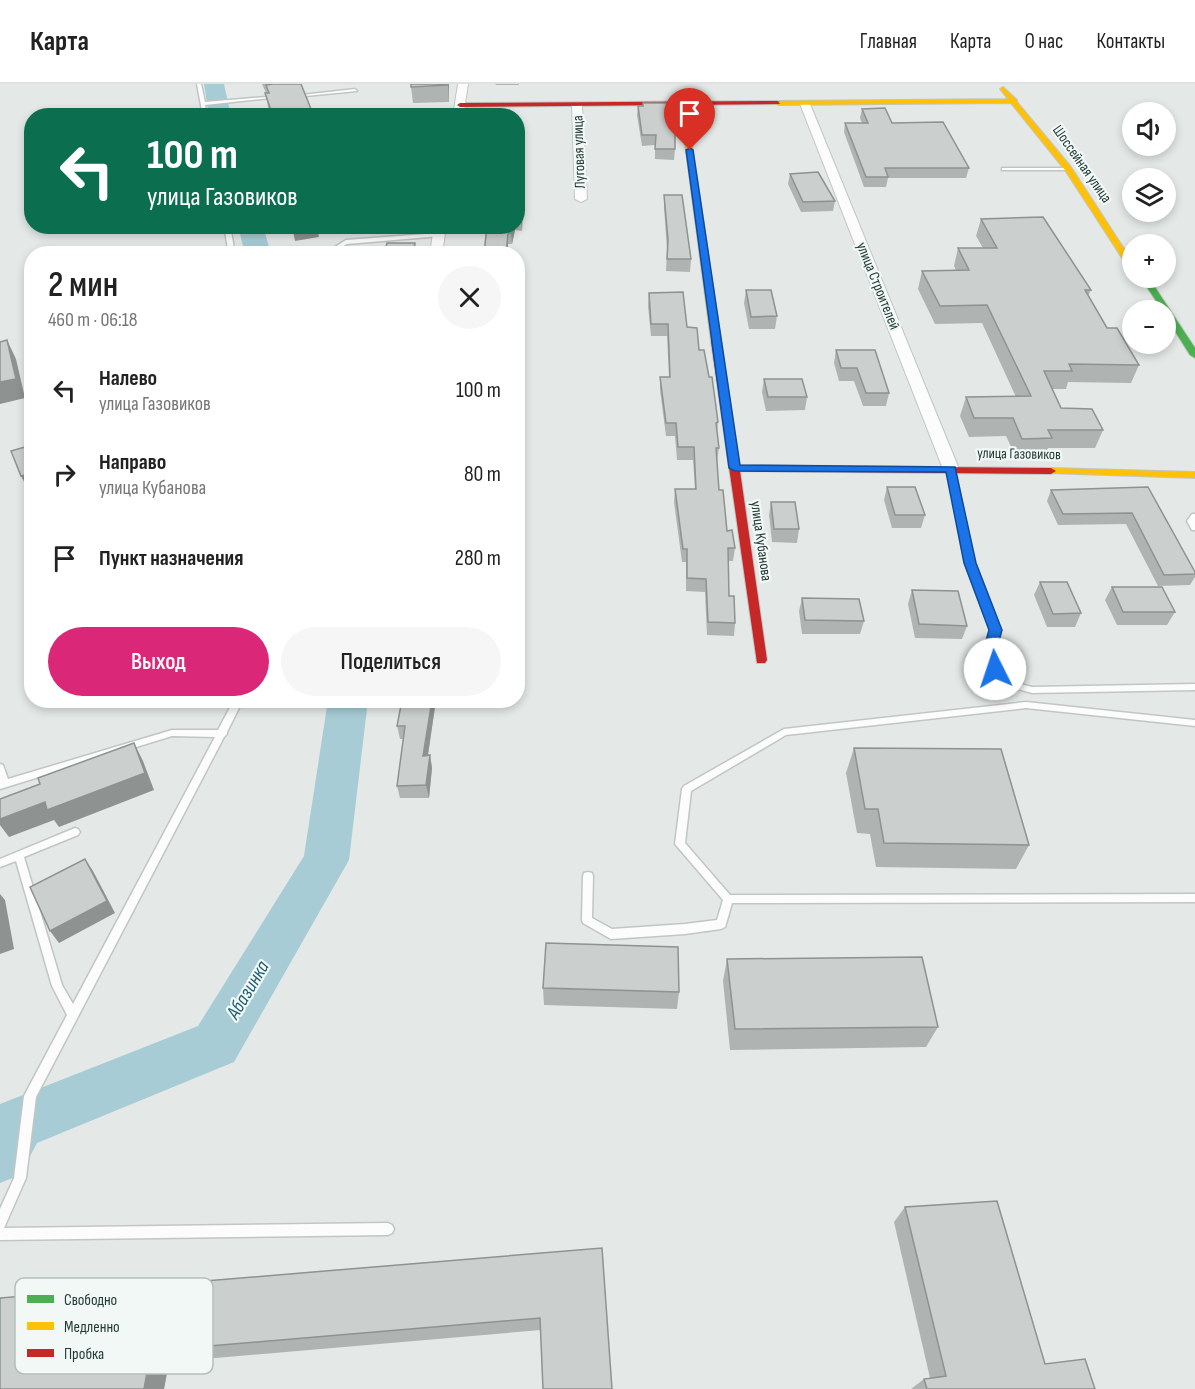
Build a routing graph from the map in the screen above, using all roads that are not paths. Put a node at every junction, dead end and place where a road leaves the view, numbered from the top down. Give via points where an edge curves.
1 (199, 84) edge
2 (463, 84) edge
3 (1002, 84) edge
4 (354, 90) dead end
5 (1015, 101) junction
6 (203, 104) junction
7 (806, 104) junction
8 (578, 105) junction
9 (683, 105) junction
10 (204, 108) edge
11 (459, 108) edge
12 (507, 108) edge
13 (1068, 169) junction
14 (1004, 170) dead end
15 (581, 199) dead end
16 (414, 234) edge
17 (1122, 244) edge
18 (339, 246) edge
19 (1122, 252) edge
20 (1151, 288) edge
21 (1176, 334) edge
22 (1195, 355) edge
23 (1195, 364) edge
24 (735, 468) junction
25 (951, 469) junction
26 (1195, 475) edge
27 (1195, 516) edge
28 (1195, 528) edge
29 (761, 660) dead end
30 (1195, 687) edge
31 (236, 708) edge
32 (1195, 723) edge
33 (223, 734) junction
34 (0, 768) edge
35 (2, 784) edge
36 (75, 832) dead end
37 (19, 856) junction
38 (0, 863) edge
39 (588, 876) dead end
40 (1195, 898) edge
41 (728, 900) junction
42 (73, 1016) junction
43 (0, 1223) edge
44 (388, 1229) dead end
45 (0, 1234) edge

1 - 6 lane
2 - 11 street
3 - 5 street, Шоссейная улица
3 - 17 street, Шоссейная улица via 1071,167
4 - 6 lane
5 - 7 street
5 - 13 street, Шоссейная улица
6 - 10 lane
7 - 9 street
7 - 25 street, улица Строителей
8 - 9 street
8 - 12 street
8 - 15 street, Луговая улица
9 - 24 street, улица Кубанова
13 - 14 lane
13 - 19 street, Шоссейная улица
16 - 18 lane
20 - 22 street
21 - 23 street
24 - 25 street, улица Газовиков
24 - 29 street, улица Кубанова
25 - 26 street, улица Газовиков
25 - 30 lane via 970,563 996,630 990,648 995,669 1010,684 1032,690
27 - 28 lane via 1191,521
31 - 33 lane
32 - 41 lane via 1026,705 784,732 687,789 680,844
33 - 35 lane via 172,733
33 - 42 lane
34 - 35 lane
36 - 37 lane
37 - 38 lane
37 - 42 lane via 57,986
39 - 41 lane via 586,920 611,934 721,924
40 - 41 lane
42 - 43 lane via 30,1096 21,1178
44 - 45 lane

